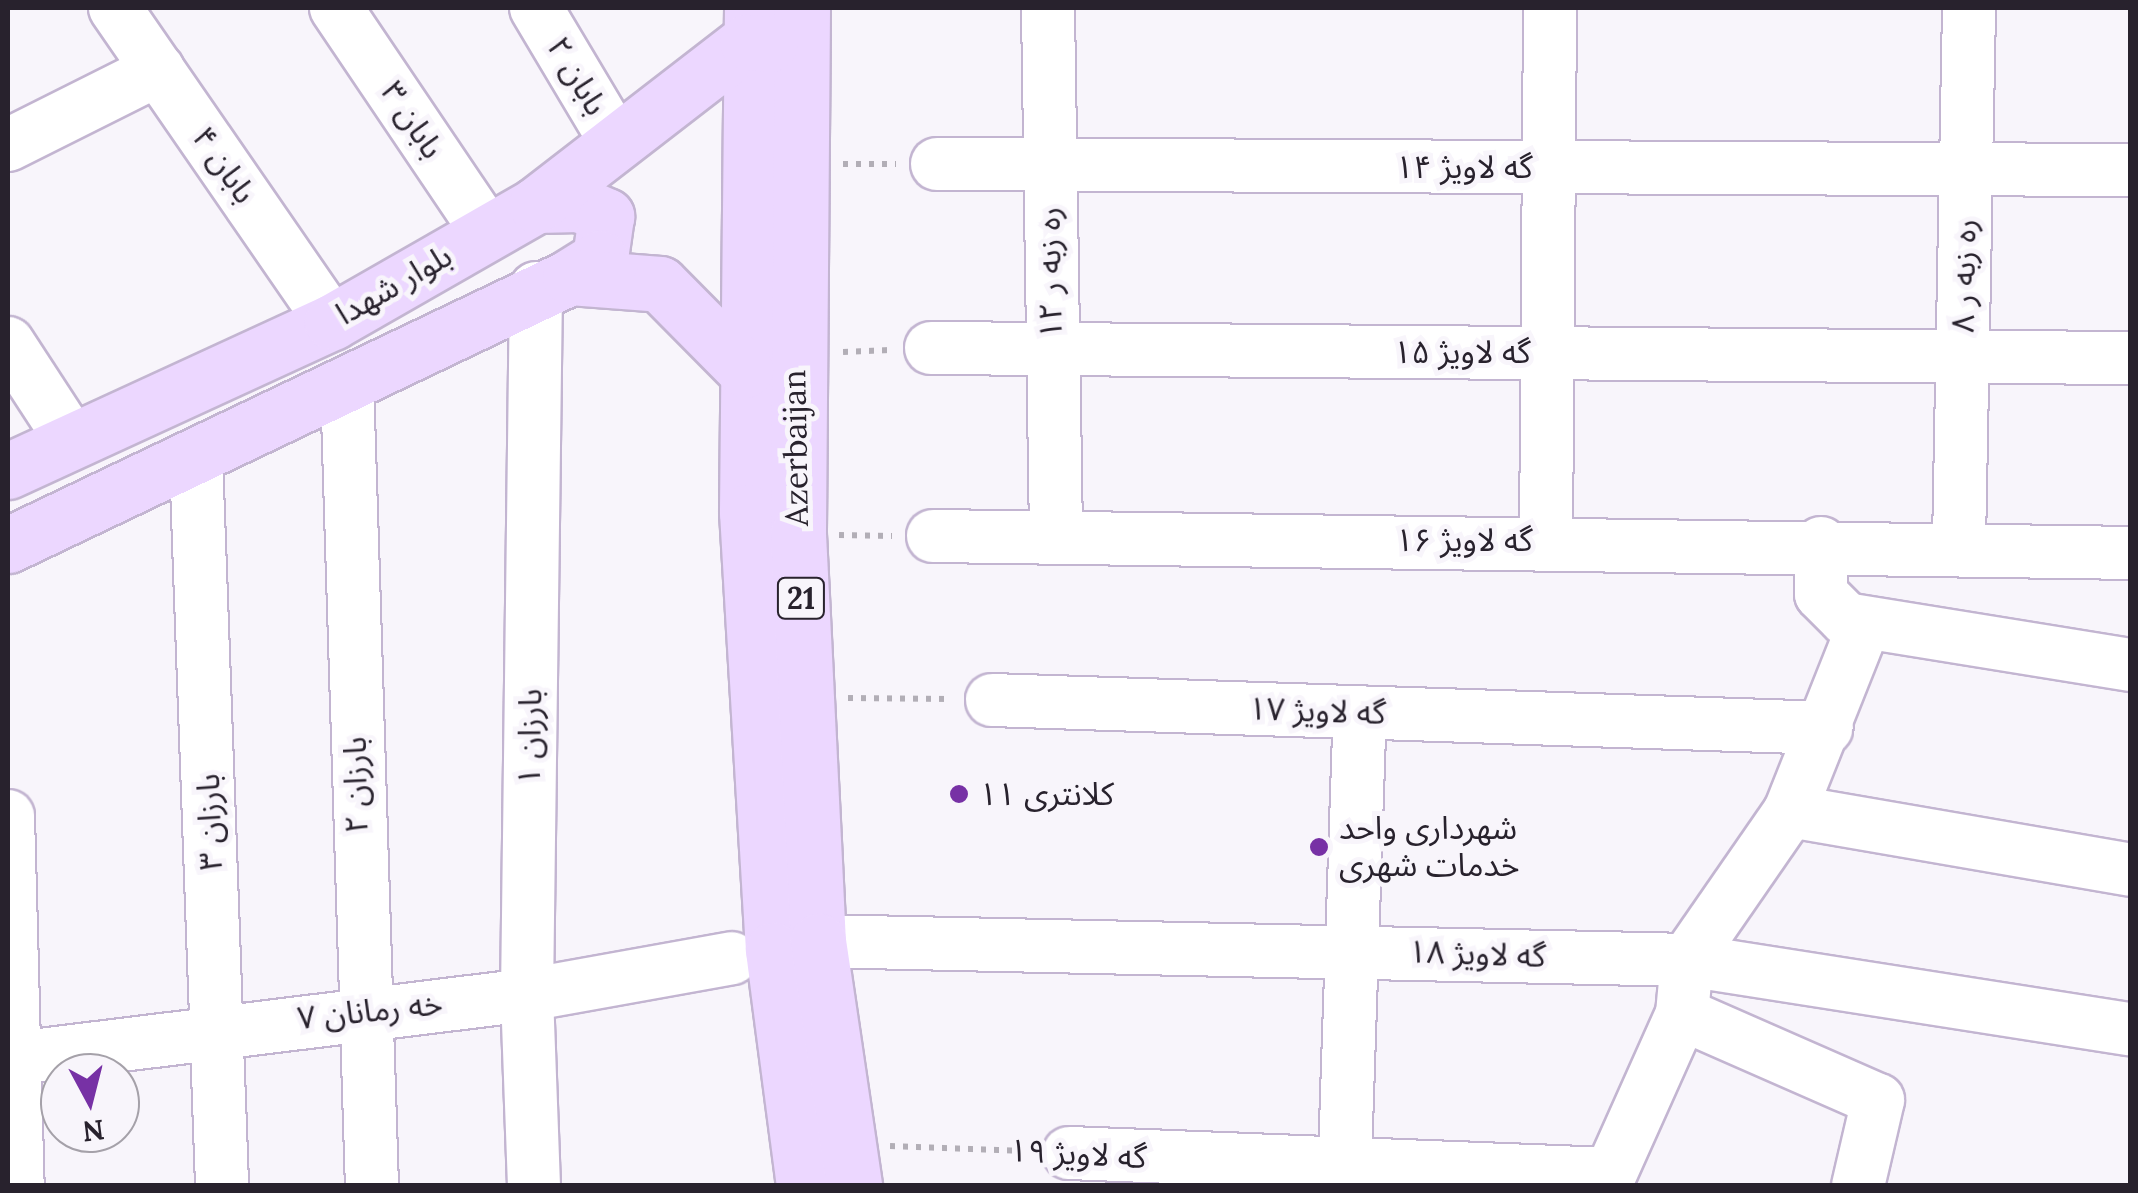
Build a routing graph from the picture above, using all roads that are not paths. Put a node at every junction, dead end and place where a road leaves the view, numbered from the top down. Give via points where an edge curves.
1 (116, 8) edge
2 (336, 8) edge
3 (1048, 8) edge
4 (1550, 8) edge
5 (1969, 8) edge
6 (551, 19) edge
7 (775, 26) edge
8 (158, 70) junction
9 (617, 144) junction
10 (8, 145) edge
11 (937, 164) road end
12 (1049, 164) junction
13 (1548, 167) junction
14 (1966, 169) junction
15 (2130, 170) edge
16 (536, 206) junction
17 (488, 232) junction
18 (553, 283) junction
19 (332, 322) junction
20 (8, 343) edge
21 (931, 348) road end
22 (1051, 349) junction
23 (1547, 353) junction
24 (1962, 356) junction
25 (2130, 358) edge
26 (770, 362) junction
27 (347, 383) junction
28 (72, 441) junction
29 (196, 458) junction
30 (8, 472) edge
31 (933, 536) road end
32 (1056, 538) junction
33 (1546, 541) junction
34 (1822, 543) junction
35 (1959, 544) junction
36 (8, 545) edge
37 (2130, 553) edge
38 (1865, 623) junction
39 (2130, 664) edge
40 (992, 700) road end
41 (1360, 712) junction
42 (1828, 728) junction
43 (1790, 812) junction
44 (8, 816) edge
45 (2130, 870) edge
46 (818, 941) junction
47 (1352, 950) junction
48 (732, 958) dead end
49 (1687, 960) junction
50 (527, 996) junction
51 (362, 1012) junction
52 (1682, 1014) junction
53 (218, 1027) junction
54 (2130, 1030) edge
55 (10, 1058) edge
56 (1069, 1153) road end
57 (850, 1165) edge
58 (1344, 1176) edge
59 (1607, 1180) edge
60 (18, 1186) edge
61 (222, 1186) edge
62 (372, 1186) edge
63 (534, 1186) edge
64 (804, 1186) edge
65 (1858, 1186) edge

1 - 8 street, بابان ۴
2 - 17 street, بابان ۳
3 - 12 street, ره زبه ر ۱۲
4 - 13 street
5 - 14 street, ۸ ره زبه ر
6 - 9 street, بابان ۲
7 - 9 main road, بلوار شهدا
7 - 26 main road, Azerbaijan / 21
7 - 26 main road, Azerbaijan / 21 via 797,164
8 - 10 street
8 - 19 street, بابان ۴
9 - 16 main road, بلوار شهدا
11 - 12 street, گه لاویژ ۱۴
12 - 13 street, گه لاویژ ۱۴
12 - 22 street, ره زبه ر ۱۲
13 - 14 street, گه لاویژ ۱۴
13 - 23 street
14 - 15 street, گه لاویژ ۱۴
14 - 24 street, ۸ ره زبه ر
16 - 17 main road, بلوار شهدا
16 - 18 main road via 580,204 606,216 600,258
17 - 19 main road, بلوار شهدا
18 - 26 main road via 660,284
18 - 27 main road, بلوار شهدا
18 - 50 street, بارزان ۱
19 - 28 main road, بلوار شهدا
20 - 28 street
21 - 22 street, گه لاویژ ۱۵
22 - 23 street, گه لاویژ ۱۵
22 - 32 street, ره زبه ر ۱۲
23 - 24 street, گه لاویژ ۱۵
23 - 33 street
24 - 25 street, گه لاویژ ۱۵
24 - 35 street, ۸ ره زبه ر
26 - 46 main road, Azerbaijan / 21 via 798,534
26 - 64 main road, Azerbaijan / 21 via 773,950
27 - 29 main road, بلوار شهدا
27 - 51 street, بارزان ۲
28 - 30 main road, بلوار شهدا
29 - 36 main road, بلوار شهدا
29 - 53 street, بارزان ۳
31 - 32 street, ۱۶ گه لاویژ
32 - 33 street, ۱۶ گه لاویژ
33 - 34 street, ۱۶ گه لاویژ
34 - 35 street, ۱۶ گه لاویژ
34 - 38 street via 1827,609
35 - 37 street, ۱۶ گه لاویژ
38 - 39 street
38 - 42 street
40 - 41 street, گه لاویژ ۱۷
41 - 42 street, گه لاویژ ۱۷
41 - 47 street
42 - 43 street
43 - 45 street
43 - 49 street
44 - 55 street
46 - 47 street, گه لاویژ ۱۸
46 - 57 main road, Azerbaijan / 21
47 - 49 street, گه لاویژ ۱۸
47 - 58 street
48 - 50 street, خه رمانان ۷
49 - 52 street
49 - 54 street, گه لاویژ ۱۸
50 - 51 street, خه رمانان ۷
50 - 63 street, بارزان ۱
51 - 53 street, خه رمانان ۷
51 - 62 street, بارزان ۲
52 - 59 street
52 - 65 street via 1878,1100
53 - 55 street, خه رمانان ۷
53 - 61 street, بارزان ۳
55 - 60 street
56 - 58 street, ۱۹ گه لاویژ
58 - 59 street, ۱۹ گه لاویژ

